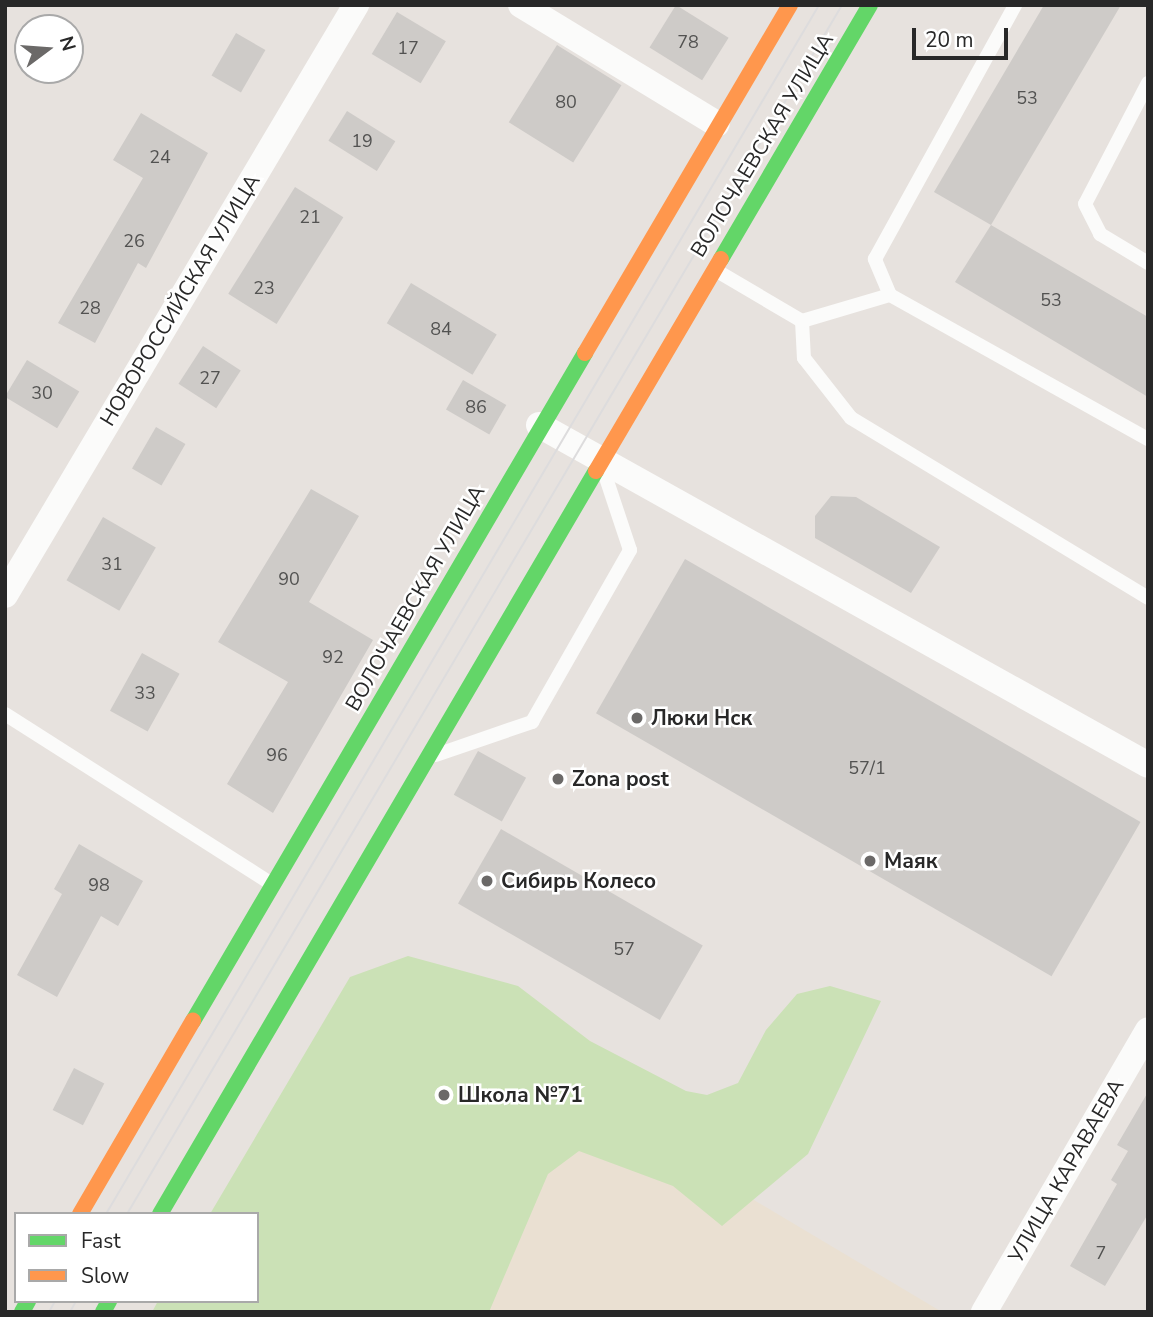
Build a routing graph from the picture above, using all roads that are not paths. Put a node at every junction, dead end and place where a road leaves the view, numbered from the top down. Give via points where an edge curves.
1 (356, 5) edge
2 (521, 5) edge
3 (790, 5) edge
4 (870, 5) edge
5 (1015, 5) edge
6 (1148, 83) edge
7 (718, 124) junction
8 (1148, 263) edge
9 (713, 268) junction
10 (890, 295) junction
11 (802, 321) junction
12 (539, 425) junction
13 (1148, 439) edge
14 (600, 459) junction
15 (5, 595) edge
16 (1148, 598) edge
17 (5, 714) edge
18 (428, 757) junction
19 (1148, 765) edge
20 (273, 885) junction
21 (1148, 1030) edge
22 (81, 1212) edge
23 (161, 1212) edge
24 (984, 1312) edge

1 - 15 street, НОВОРОССИЙСКАЯ УЛИЦА
2 - 7 street
3 - 7 main road, ВОЛОЧАЕВСКАЯ УЛИЦА
4 - 9 main road, ВОЛОЧАЕВСКАЯ УЛИЦА
5 - 10 lane via 875,258
6 - 8 lane via 1084,204 1100,234
7 - 12 main road, ВОЛОЧАЕВСКАЯ УЛИЦА
9 - 11 lane
9 - 14 main road, ВОЛОЧАЕВСКАЯ УЛИЦА
10 - 11 lane
10 - 13 lane
11 - 16 lane via 804,358 851,418
12 - 14 street
12 - 20 main road, ВОЛОЧАЕВСКАЯ УЛИЦА
14 - 18 main road, ВОЛОЧАЕВСКАЯ УЛИЦА
14 - 18 lane via 631,550 531,722 488,742
14 - 19 street
17 - 20 lane
18 - 23 main road, ВОЛОЧАЕВСКАЯ УЛИЦА
20 - 22 main road, ВОЛОЧАЕВСКАЯ УЛИЦА
21 - 24 street, УЛИЦА КАРАВАЕВА

